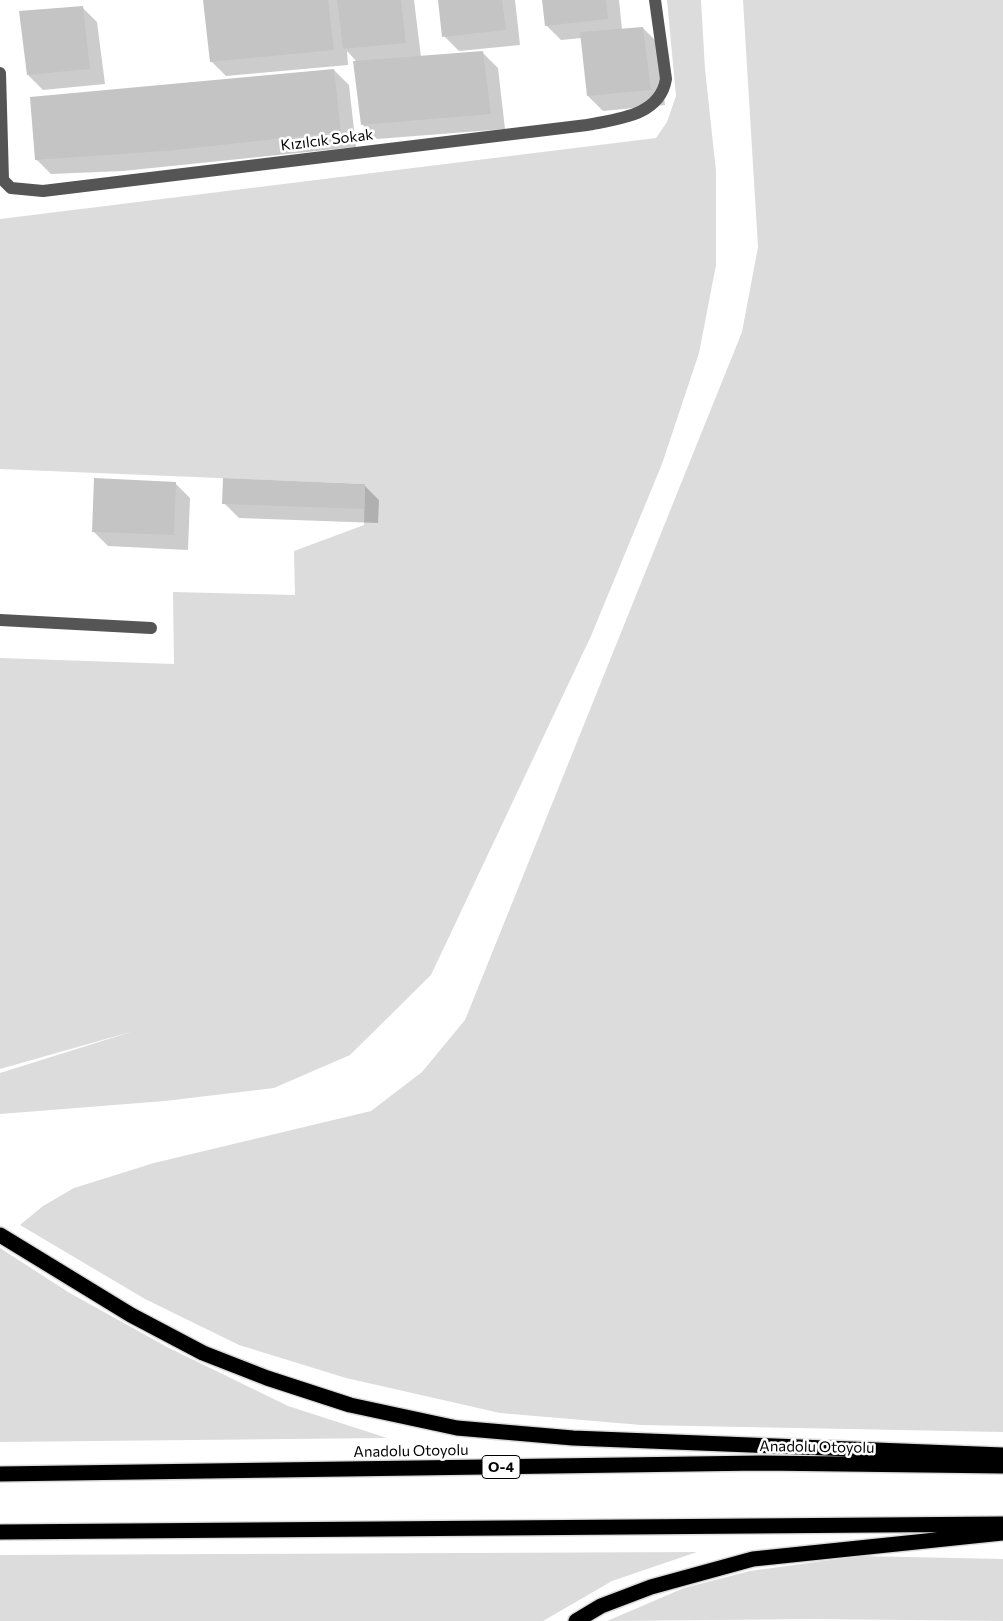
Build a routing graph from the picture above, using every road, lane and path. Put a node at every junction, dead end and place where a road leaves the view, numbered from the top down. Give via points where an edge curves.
1 (655, 0) edge
2 (0, 73) edge
3 (0, 620) edge
4 (151, 628) dead end
5 (0, 1234) edge
6 (1003, 1455) edge
7 (1003, 1466) edge
8 (0, 1474) edge
9 (1003, 1524) edge
10 (0, 1532) edge
11 (1003, 1533) edge
12 (576, 1621) edge

1 - 2 street, Kızılcık Sokak via 666,79 664,92 642,111 621,118 587,125 43,191 11,188 3,180
3 - 4 street
5 - 6 highway via 131,1315 203,1353 350,1405 456,1428 554,1436
7 - 8 highway, Anadolu Otoyolu / O-4 via 761,1464
9 - 10 highway
11 - 12 highway via 753,1559 651,1587 601,1606

